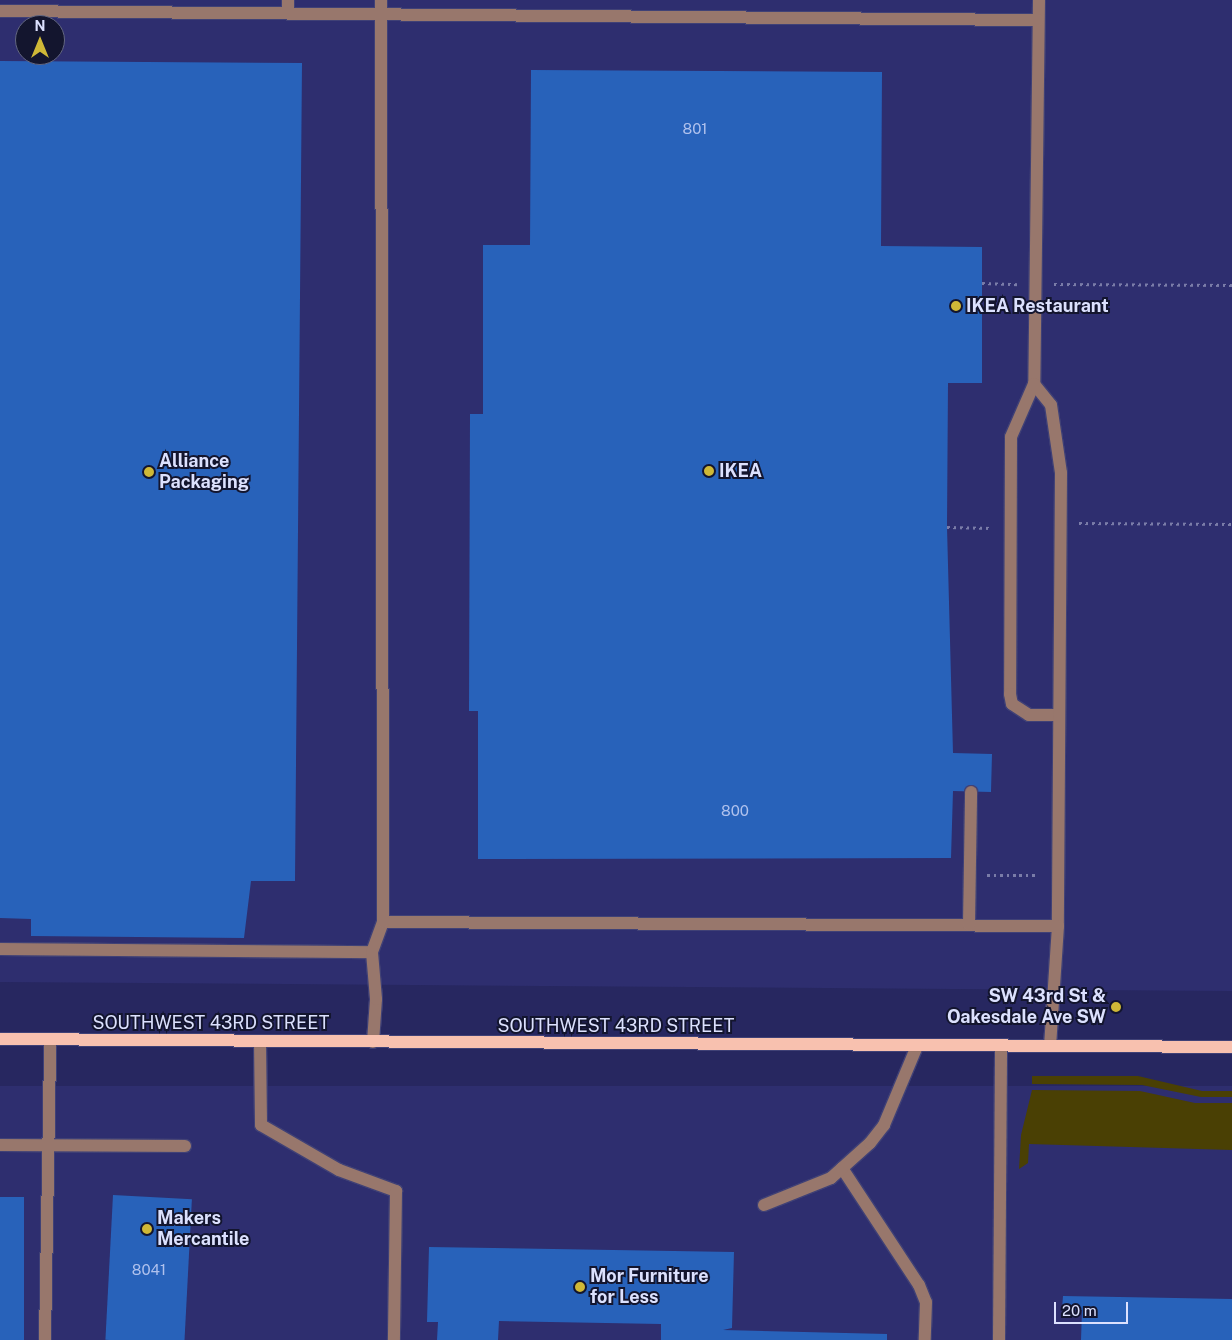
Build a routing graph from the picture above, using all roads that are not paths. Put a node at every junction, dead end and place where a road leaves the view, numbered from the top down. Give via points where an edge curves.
1 (381, 0) edge
2 (1038, 0) edge
3 (288, 6) edge
4 (0, 11) edge
5 (381, 15) junction
6 (1038, 20) junction
7 (1034, 384) junction
8 (1058, 715) junction
9 (971, 792) dead end
10 (383, 922) junction
11 (969, 925) junction
12 (1058, 926) junction
13 (0, 949) edge
14 (372, 952) junction
15 (0, 1039) edge
16 (50, 1039) junction
17 (260, 1041) junction
18 (373, 1042) junction
19 (1050, 1045) junction
20 (917, 1046) junction
21 (1001, 1046) junction
22 (1232, 1047) edge
23 (0, 1145) edge
24 (48, 1145) junction
25 (185, 1146) dead end
26 (842, 1168) junction
27 (764, 1205) dead end
28 (46, 1340) edge
29 (394, 1340) edge
30 (925, 1340) edge
31 (999, 1340) edge

1 - 5 lane
2 - 6 lane
3 - 4 lane
3 - 5 lane
5 - 6 lane
5 - 10 lane
6 - 7 lane
7 - 8 lane via 1051,405 1061,473
7 - 8 lane via 1010,438 1010,694 1012,704 1029,715
8 - 12 lane
9 - 11 lane
10 - 11 lane
10 - 14 lane
11 - 12 lane
12 - 19 lane
13 - 14 lane
14 - 18 lane via 376,999
15 - 16 main road, SOUTHWEST 43RD STREET
16 - 17 main road, SOUTHWEST 43RD STREET
16 - 24 lane
17 - 18 main road, SOUTHWEST 43RD STREET
17 - 29 lane via 261,1125 340,1170 396,1191
18 - 20 main road, SOUTHWEST 43RD STREET
19 - 21 main road, SOUTHWEST 43RD STREET
19 - 22 main road, SOUTHWEST 43RD STREET
20 - 21 main road, SOUTHWEST 43RD STREET
20 - 26 lane via 884,1125
21 - 31 lane
23 - 24 lane
24 - 25 lane
24 - 28 lane
26 - 27 lane via 792,1197
26 - 30 lane via 920,1285 926,1302

